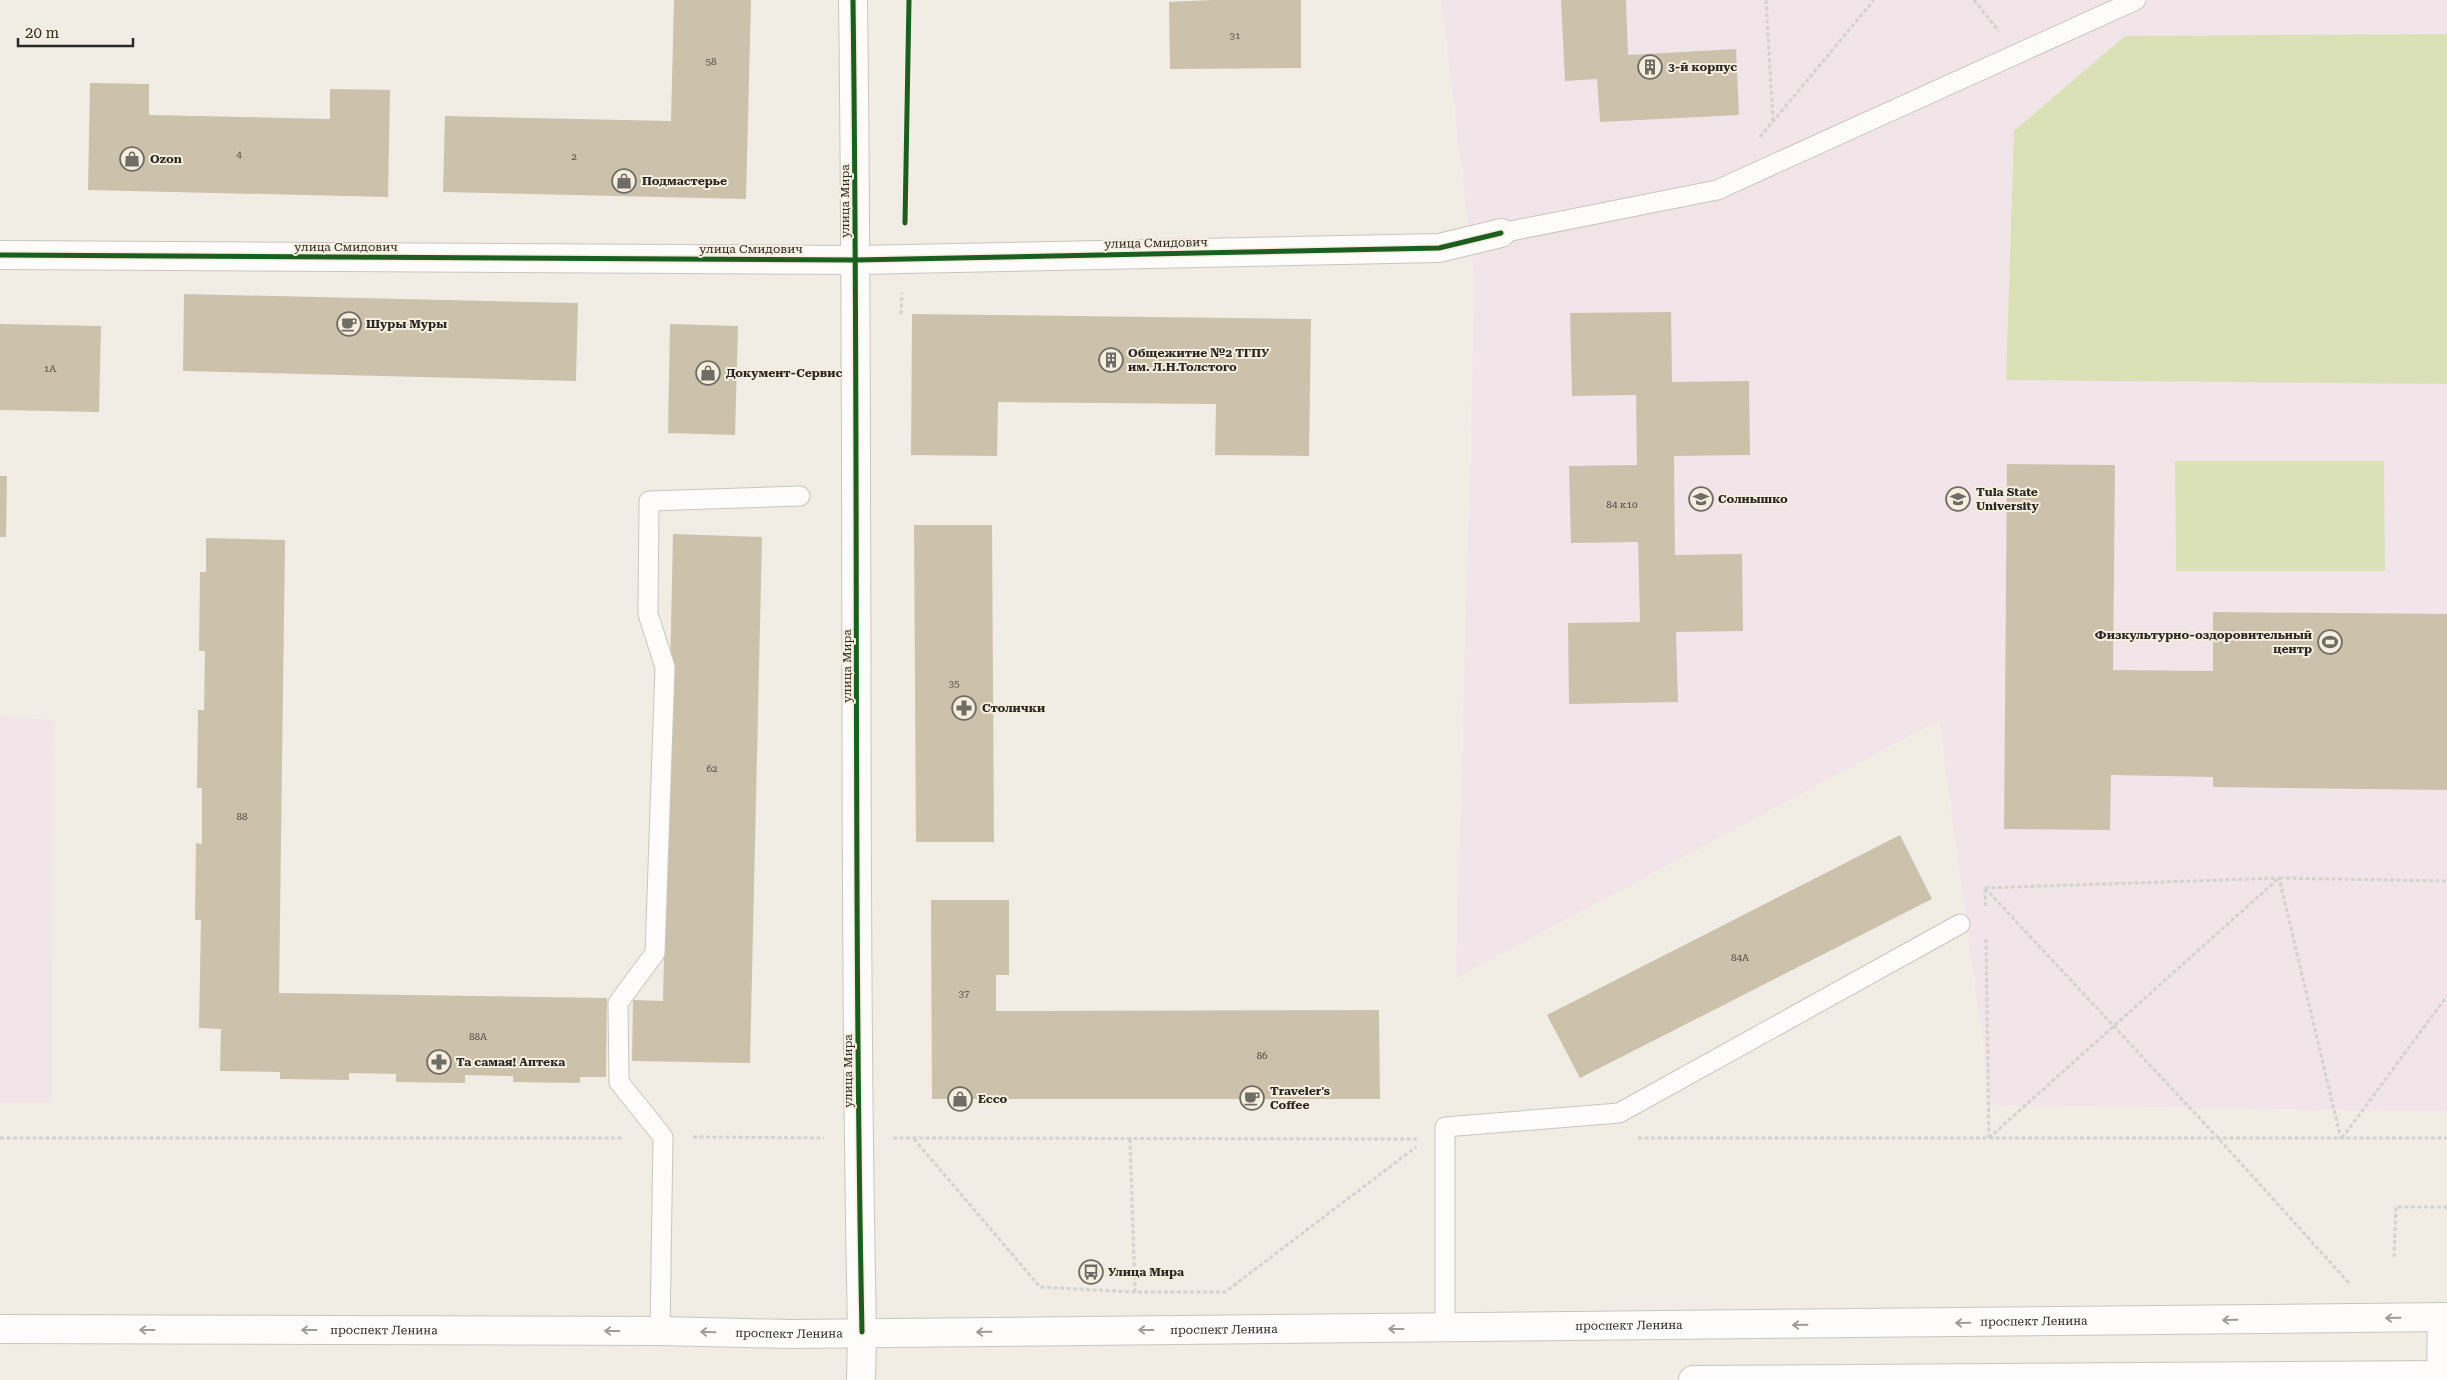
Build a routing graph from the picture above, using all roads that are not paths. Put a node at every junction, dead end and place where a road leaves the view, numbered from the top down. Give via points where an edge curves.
1 (853, 0) edge
2 (2136, 0) edge
3 (1501, 233) joint
4 (0, 255) edge
5 (856, 260) junction
6 (800, 496) dead end
7 (1960, 924) dead end
8 (2444, 1317) edge
9 (1445, 1329) junction
10 (0, 1330) edge
11 (660, 1331) junction
12 (862, 1332) junction
13 (2443, 1377) edge
14 (861, 1380) edge
15 (1693, 1380) edge

1 - 5 main road, улица Мира
2 - 3 lane via 1717,190
3 - 5 main road, улица Смидович via 1439,248
4 - 5 main road, улица Смидович
5 - 12 main road, улица Мира via 858,1138
6 - 11 lane via 649,501 648,614 665,667 655,953 618,1003 619,1082 663,1138
7 - 9 lane via 1619,1112 1444,1127
8 -> 9 main road, проспект Ленина
8 - 13 main road
9 -> 12 main road, проспект Ленина
11 -> 10 main road, проспект Ленина
12 -> 11 main road, проспект Ленина
12 - 14 main road, улица Мира
13 - 15 main road

